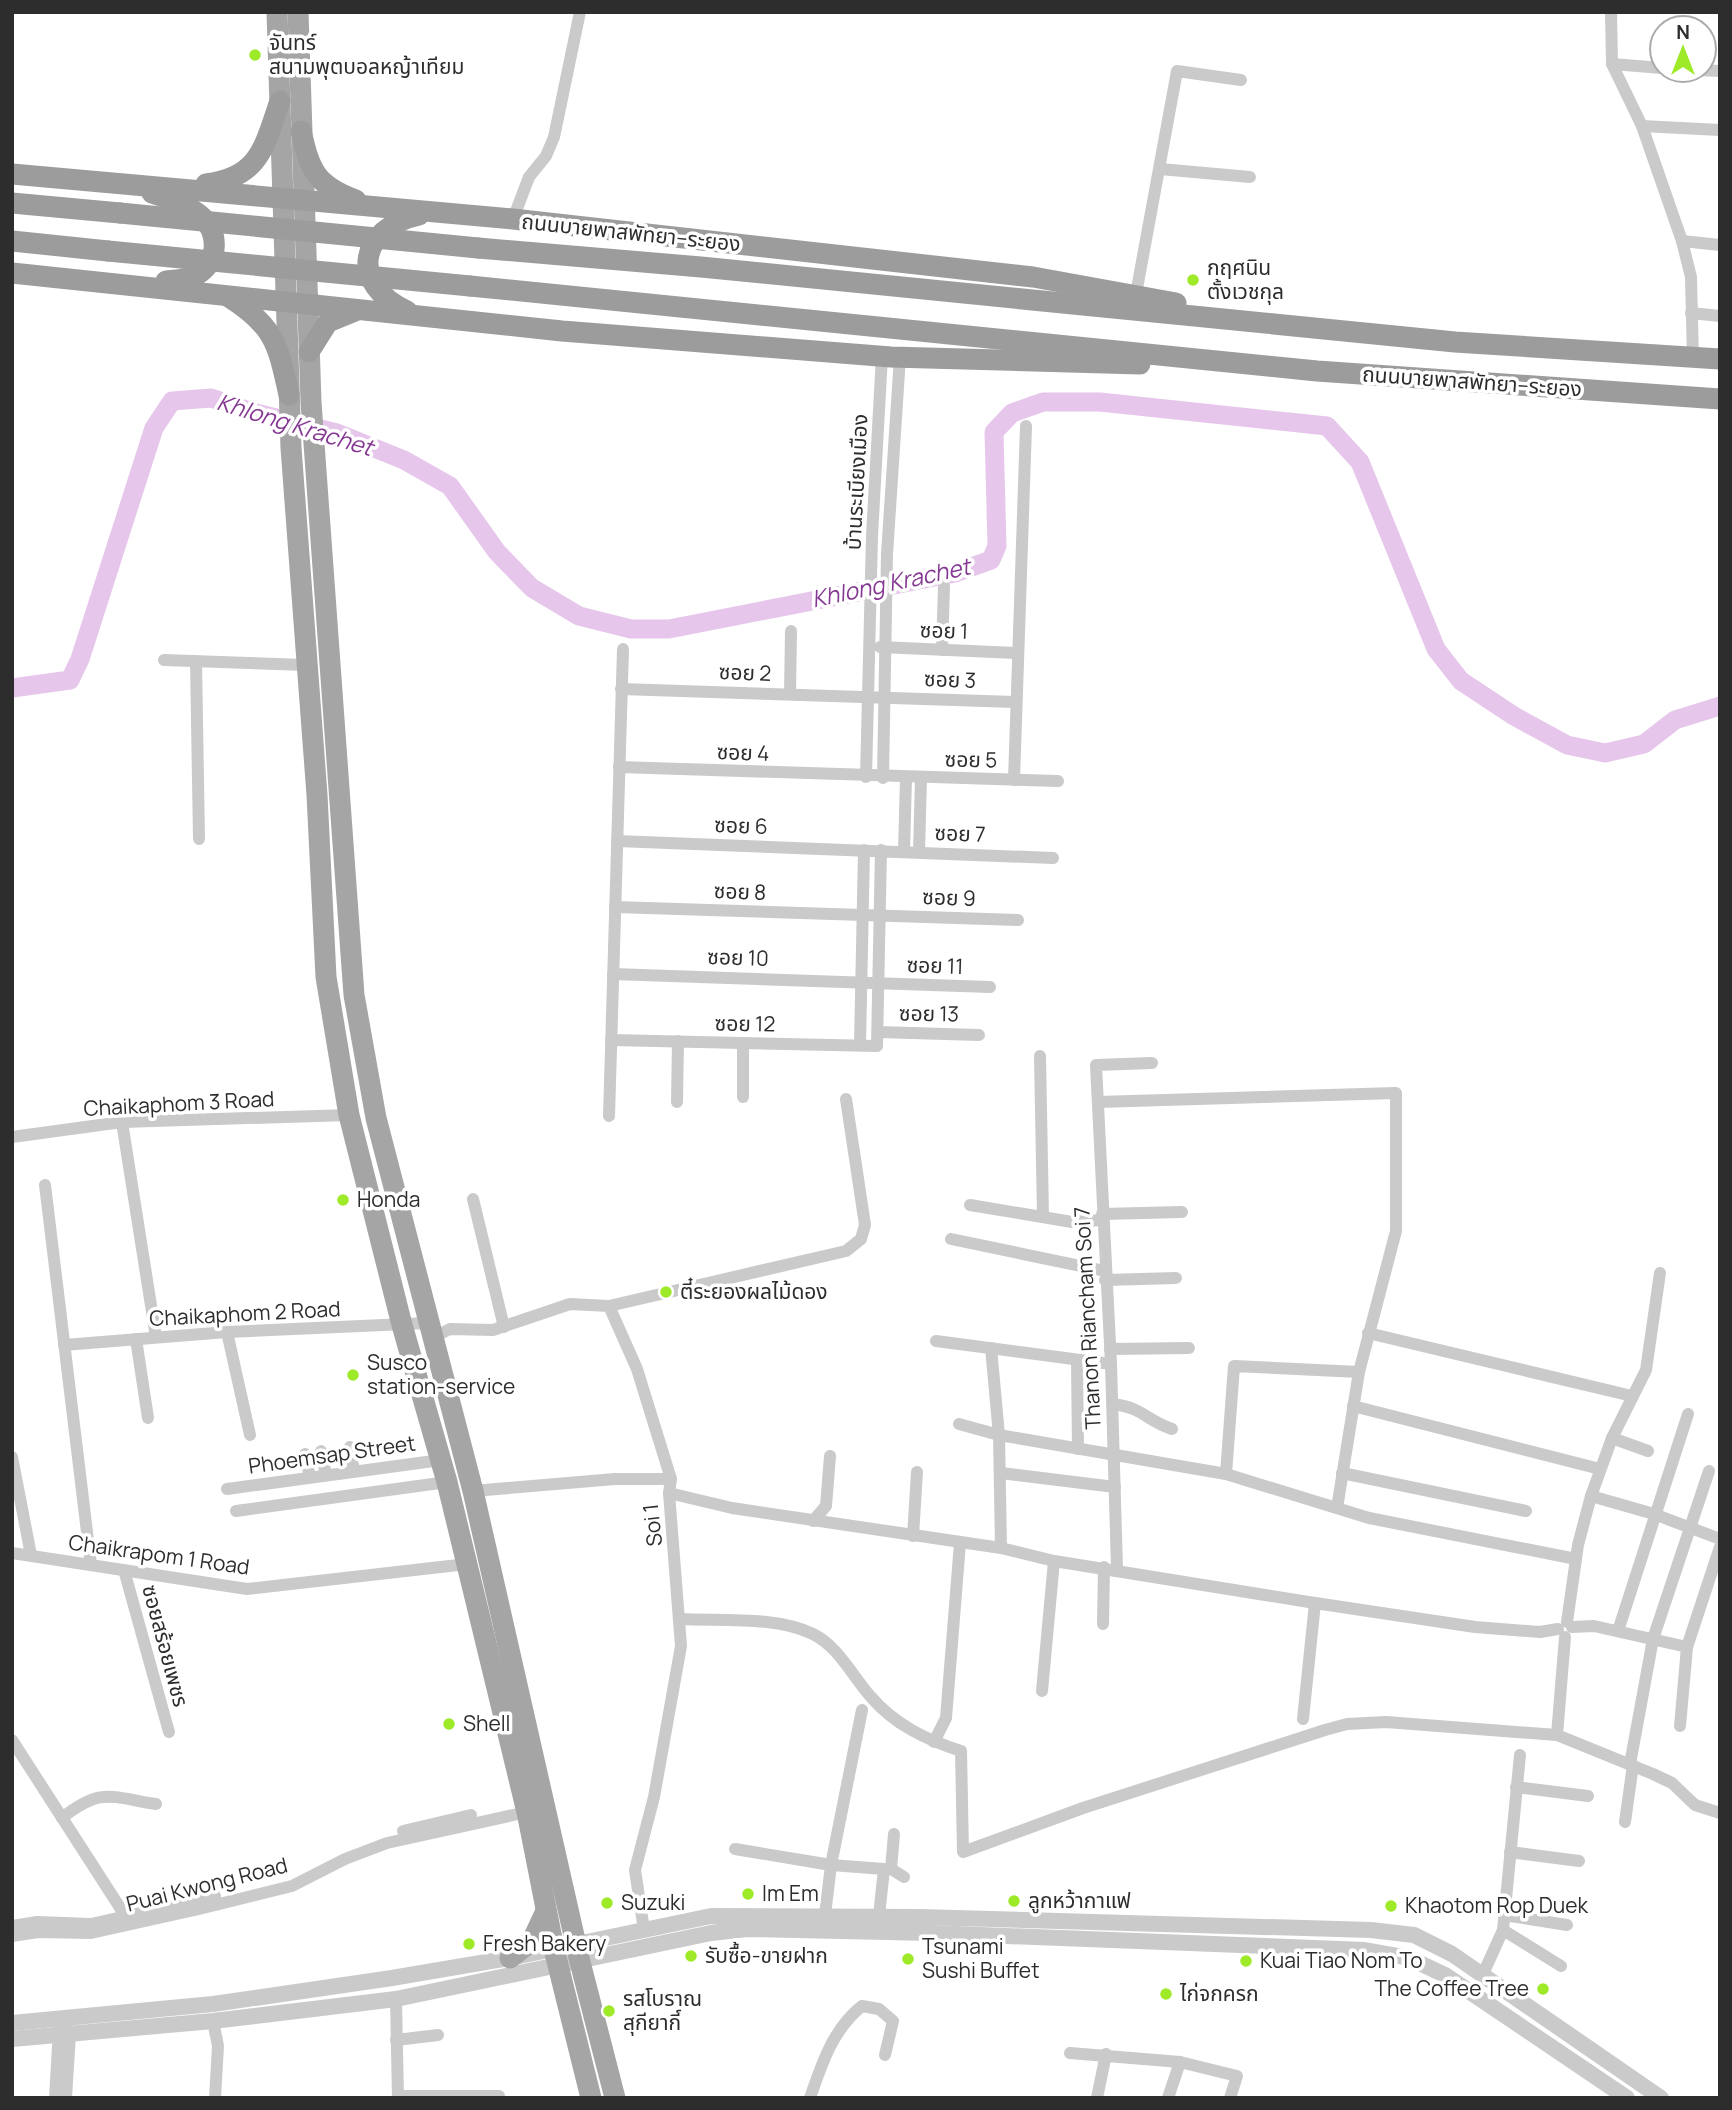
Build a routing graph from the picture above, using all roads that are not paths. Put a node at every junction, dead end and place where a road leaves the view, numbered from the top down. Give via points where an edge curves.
1 (277, 12) edge
2 (298, 12) edge
3 (580, 12) edge
4 (1611, 12) edge
5 (1612, 64) junction
6 (1648, 67) edge
7 (1241, 80) dead end
8 (280, 101) junction
9 (1642, 126) junction
10 (1720, 130) edge
11 (301, 131) junction
12 (1160, 169) junction
13 (12, 174) edge
14 (1251, 177) dead end
15 (127, 184) junction
16 (172, 187) junction
17 (293, 199) junction
18 (12, 203) edge
19 (372, 207) junction
20 (426, 214) junction
21 (513, 219) junction
22 (12, 241) edge
23 (1682, 241) junction
24 (1720, 245) edge
25 (12, 273) edge
26 (136, 285) junction
27 (226, 295) junction
28 (1136, 295) junction
29 (286, 300) junction
30 (307, 303) junction
31 (360, 310) junction
32 (1691, 313) junction
33 (415, 314) junction
34 (1720, 316) edge
35 (1246, 321) junction
36 (309, 352) junction
37 (891, 357) junction
38 (1693, 358) junction
39 (1720, 359) edge
40 (1224, 362) junction
41 (1720, 399) edge
42 (289, 401) junction
43 (1026, 426) dead end
44 (872, 536) junction
45 (888, 537) junction
46 (871, 584) junction
47 (886, 584) junction
48 (944, 586) dead end
49 (791, 631) dead end
50 (869, 647) junction
51 (885, 648) junction
52 (622, 649) dead end
53 (942, 650) junction
54 (1016, 653) junction
55 (163, 660) dead end
56 (196, 662) junction
57 (306, 665) junction
58 (621, 688) junction
59 (790, 694) junction
60 (868, 696) junction
61 (884, 697) junction
62 (1015, 702) junction
63 (619, 768) junction
64 (866, 777) junction
65 (883, 778) junction
66 (906, 778) junction
67 (921, 778) junction
68 (1014, 780) junction
69 (1058, 782) dead end
70 (199, 839) dead end
71 (617, 841) junction
72 (864, 850) junction
73 (881, 850) junction
74 (904, 851) junction
75 (919, 852) junction
76 (1053, 858) dead end
77 (615, 907) junction
78 (863, 915) junction
79 (879, 915) junction
80 (1018, 920) dead end
81 (613, 974) junction
82 (862, 982) junction
83 (878, 983) junction
84 (990, 987) dead end
85 (878, 1032) junction
86 (979, 1035) dead end
87 (611, 1040) junction
88 (678, 1041) junction
89 (743, 1043) junction
90 (860, 1045) junction
91 (1040, 1056) dead end
92 (1152, 1063) dead end
93 (743, 1097) dead end
94 (846, 1099) dead end
95 (677, 1102) dead end
96 (1098, 1102) junction
97 (349, 1115) junction
98 (609, 1116) dead end
99 (122, 1122) junction
100 (12, 1137) edge
101 (45, 1185) dead end
102 (473, 1199) dead end
103 (970, 1205) dead end
104 (1182, 1212) dead end
105 (1043, 1217) junction
106 (1102, 1217) junction
107 (951, 1239) dead end
108 (1660, 1273) dead end
109 (1105, 1275) junction
110 (1176, 1278) dead end
111 (609, 1306) junction
112 (402, 1325) junction
113 (504, 1326) junction
114 (430, 1331) junction
115 (227, 1332) junction
116 (1368, 1333) junction
117 (156, 1337) junction
118 (136, 1339) junction
119 (936, 1341) dead end
120 (64, 1345) junction
121 (991, 1348) junction
122 (1189, 1348) dead end
123 (1110, 1349) junction
124 (1077, 1362) junction
125 (1111, 1364) junction
126 (1359, 1373) junction
127 (1632, 1396) junction
128 (1113, 1404) junction
129 (1353, 1406) junction
130 (1688, 1414) dead end
131 (148, 1418) dead end
132 (959, 1424) dead end
133 (1172, 1429) dead end
134 (999, 1434) junction
135 (250, 1435) dead end
136 (1612, 1438) junction
137 (350, 1447) dead end
138 (1078, 1449) junction
139 (321, 1451) dead end
140 (1648, 1451) dead end
141 (305, 1454) dead end
142 (1114, 1454) junction
143 (830, 1455) dead end
144 (12, 1457) edge
145 (441, 1460) junction
146 (1600, 1469) junction
147 (354, 1471) junction
148 (1709, 1471) dead end
149 (918, 1472) dead end
150 (1001, 1473) junction
151 (1342, 1473) junction
152 (1226, 1474) junction
153 (326, 1475) junction
154 (310, 1477) junction
155 (671, 1479) junction
156 (276, 1482) junction
157 (447, 1482) junction
158 (1115, 1487) junction
159 (227, 1489) dead end
160 (473, 1491) junction
161 (669, 1493) junction
162 (1591, 1496) junction
163 (279, 1504) junction
164 (1337, 1508) junction
165 (236, 1511) dead end
166 (1526, 1511) dead end
167 (1654, 1514) junction
168 (813, 1521) junction
169 (1691, 1527) junction
170 (913, 1536) junction
171 (1720, 1539) edge
172 (960, 1543) junction
173 (1720, 1546) edge
174 (1001, 1548) junction
175 (12, 1553) edge
176 (31, 1555) junction
177 (1576, 1559) junction
178 (1054, 1560) junction
179 (467, 1564) junction
180 (91, 1565) junction
181 (1110, 1568) junction
182 (124, 1570) junction
183 (1315, 1603) junction
184 (681, 1619) junction
185 (1103, 1624) dead end
186 (1566, 1629) junction
187 (1618, 1631) junction
188 (1653, 1639) junction
189 (1687, 1647) junction
190 (1042, 1691) dead end
191 (862, 1710) dead end
192 (1303, 1719) dead end
193 (1679, 1726) dead end
194 (169, 1732) dead end
195 (1557, 1735) junction
196 (12, 1740) edge
197 (934, 1742) junction
198 (1520, 1755) dead end
199 (1631, 1764) junction
200 (1516, 1787) junction
201 (1588, 1796) dead end
202 (156, 1804) dead end
203 (526, 1808) junction
204 (1720, 1813) edge
205 (62, 1818) junction
206 (1625, 1822) dead end
207 (894, 1834) dead end
208 (735, 1849) dead end
209 (1510, 1852) junction
210 (1579, 1861) dead end
211 (831, 1865) junction
212 (888, 1869) junction
213 (904, 1877) dead end
214 (546, 1911) junction
215 (825, 1916) junction
216 (879, 1916) junction
217 (1504, 1916) junction
218 (126, 1917) junction
219 (1081, 1921) junction
220 (1567, 1925) dead end
221 (12, 1926) edge
222 (644, 1930) junction
223 (1503, 1930) junction
224 (12, 1936) edge
225 (1080, 1940) junction
226 (578, 1953) junction
227 (510, 1958) junction
228 (556, 1958) junction
229 (1561, 1966) dead end
230 (1483, 1974) junction
231 (396, 1999) junction
232 (212, 2021) junction
233 (12, 2023) edge
234 (63, 2029) junction
235 (438, 2035) dead end
236 (12, 2039) edge
237 (396, 2040) junction
238 (1070, 2053) dead end
239 (885, 2054) dead end
240 (1106, 2054) junction
241 (1180, 2062) junction
242 (499, 2096) edge
243 (398, 2097) edge
244 (55, 2098) edge
245 (66, 2098) edge
246 (215, 2098) edge
247 (592, 2098) edge
248 (615, 2098) edge
249 (810, 2098) edge
250 (1097, 2098) edge
251 (1168, 2098) edge
252 (1230, 2098) edge
253 (1627, 2098) edge
254 (1661, 2098) edge

1 - 8 main road
2 - 11 main road
3 - 21 street via 554,137 529,177
4 - 5 street
5 - 6 street
5 - 9 street
7 - 12 street via 1177,71
8 - 16 highway via 260,156 247,171 225,181
8 - 17 main road
9 - 10 street
9 - 23 street
11 - 17 main road
11 - 19 highway via 316,177 343,196
12 - 14 street
12 - 28 street
13 - 15 highway, ถนนบายพาสพัทยา–ระยอง
15 - 16 highway, ถนนบายพาสพัทยา–ระยอง
15 - 26 highway via 200,214 209,223 215,242 211,260 196,276
16 - 17 highway, ถนนบายพาสพัทยา–ระยอง
17 - 19 highway, ถนนบายพาสพัทยา–ระยอง
17 - 29 main road
17 - 30 main road
18 - 35 highway, ถนนบายพาสพัทยา–ระยอง, bridge
19 - 20 highway, ถนนบายพาสพัทยา–ระยอง
20 - 21 highway, ถนนบายพาสพัทยา–ระยอง
20 - 33 highway via 394,222 372,242 368,256 370,274 383,297
21 - 28 highway, ถนนบายพาสพัทยา–ระยอง via 1033,277
22 - 40 highway, ถนนบายพาสพัทยา–ระยอง, bridge
23 - 24 street
23 - 32 street via 1691,277
25 - 26 highway, ถนนบายพาสพัทยา–ระยอง
26 - 27 highway, ถนนบายพาสพัทยา–ระยอง
27 - 29 highway, ถนนบายพาสพัทยา–ระยอง
27 - 42 highway via 268,328 277,343
28 - 35 highway, ถนนบายพาสพัทยา–ระยอง
29 - 30 highway, ถนนบายพาสพัทยา–ระยอง
29 - 42 main road
30 - 31 highway, ถนนบายพาสพัทยา–ระยอง
30 - 36 main road
31 - 33 highway, ถนนบายพาสพัทยา–ระยอง
31 - 36 highway via 328,321
32 - 34 street
32 - 38 street
33 - 37 highway, ถนนบายพาสพัทยา–ระยอง via 562,331
35 - 38 highway, ถนนบายพาสพัทยา–ระยอง via 1455,342
36 - 114 main road via 354,995 376,1118
37 - 40 highway, ถนนบายพาสพัทยา–ระยอง via 1108,364
37 - 44 street, บ้านระเบียงเมือง
37 - 45 street, บ้านระเบียงเมือง
38 - 39 highway, ถนนบายพาสพัทยา–ระยอง
40 - 41 highway, ถนนบายพาสพัทยา–ระยอง
42 - 57 main road
43 - 54 street
44 - 45 street
44 - 46 street, บ้านระเบียงเมือง
45 - 47 street, บ้านระเบียงเมือง
46 - 47 street
46 - 50 street, บ้านระเบียงเมือง
47 - 51 street, บ้านระเบียงเมือง
48 - 53 street
49 - 59 street
50 - 51 street, ซอย 1
50 - 60 street, บ้านระเบียงเมือง
51 - 53 street, ซอย 1
51 - 61 street, บ้านระเบียงเมือง
52 - 58 street
53 - 54 street, ซอย 1
54 - 62 street
55 - 56 street
56 - 57 street
56 - 70 street
57 - 97 main road via 326,977
58 - 59 street, ซอย 2
58 - 63 street
59 - 60 street, ซอย 2
60 - 61 street, ซอย 2
60 - 64 street, บ้านระเบียงเมือง
61 - 62 street, ซอย 3
61 - 65 street, บ้านระเบียงเมือง
62 - 68 street
63 - 64 street, ซอย 4
63 - 71 street
64 - 65 street, ซอย 4
65 - 66 street, ซอย 5
66 - 67 street, ซอย 5
66 - 74 street
67 - 68 street, ซอย 5
67 - 75 street
68 - 69 street, ซอย 5
71 - 72 street, ซอย 6
71 - 77 street
72 - 73 street, ซอย 7
72 - 78 street
73 - 74 street, ซอย 7
73 - 79 street
74 - 75 street, ซอย 7
75 - 76 street, ซอย 7
77 - 78 street, ซอย 8
77 - 81 street
78 - 79 street, ซอย 8
78 - 82 street
79 - 80 street, ซอย 9
79 - 83 street
81 - 82 street, ซอย 10
81 - 87 street
82 - 83 street, ซอย 10
82 - 90 street
83 - 84 street, ซอย 11
83 - 85 street
85 - 86 street, ซอย 13
85 - 90 street, ซอย 12 via 877,1046
87 - 88 street, ซอย 12
87 - 98 street
88 - 89 street, ซอย 12
88 - 95 street
89 - 90 street, ซอย 12
89 - 93 street
91 - 105 street
92 - 96 street, Thanon Riancham Soi 7 via 1096,1065
94 - 111 street via 865,1225 861,1239 846,1251 823,1259
96 - 106 street, Thanon Riancham Soi 7
96 - 116 street via 1396,1093 1396,1231
97 - 99 street, Chaikaphom 3 Road
97 - 112 main road
99 - 100 street, Chaikaphom 3 Road
99 - 117 street
101 - 120 street
102 - 113 street
103 - 105 street
104 - 106 street
105 - 106 street via 1072,1222
106 - 109 street, Thanon Riancham Soi 7
107 - 109 street
108 - 127 street via 1648,1362
109 - 110 street
109 - 123 street, Thanon Riancham Soi 7
111 - 113 street via 570,1304
111 - 155 street, Soi 1 via 637,1369
112 - 114 street, Chaikaphom 2 Road
112 - 115 street, Chaikaphom 2 Road
112 - 145 main road
113 - 114 street
114 - 160 main road
115 - 117 street, Chaikaphom 2 Road
115 - 135 street
116 - 126 street
116 - 127 street
117 - 118 street, Chaikaphom 2 Road
118 - 120 street, Chaikaphom 2 Road
118 - 131 street
119 - 121 street
120 - 180 street
121 - 124 street
121 - 134 street
122 - 123 street
123 - 125 street, Thanon Riancham Soi 7
124 - 125 street
124 - 138 street
125 - 128 street, Thanon Riancham Soi 7
126 - 129 street
126 - 152 street via 1234,1366
127 - 136 street
128 - 133 street via 1140,1410
128 - 142 street, Thanon Riancham Soi 7
129 - 146 street
129 - 151 street
130 - 167 street
132 - 134 street
134 - 138 street
134 - 150 street
136 - 140 street
136 - 146 street
137 - 147 street
138 - 142 street
139 - 153 street
141 - 154 street
142 - 152 street
142 - 158 street, Thanon Riancham Soi 7
143 - 168 street via 826,1506
144 - 176 street
145 - 147 street, Phoemsap Street
145 - 157 main road
146 - 162 street
147 - 153 street, Phoemsap Street
148 - 169 street
149 - 170 street
150 - 158 street
150 - 174 street
151 - 164 street
151 - 166 street
152 - 164 street
153 - 154 street, Phoemsap Street
154 - 156 street, Phoemsap Street
155 - 160 street
155 - 161 street, Soi 1
156 - 159 street, Phoemsap Street
156 - 163 street
157 - 163 street
157 - 179 main road
158 - 181 street, Thanon Riancham Soi 7
160 - 226 main road
161 - 168 street
161 - 184 street, Soi 1
162 - 167 street
162 - 177 street
163 - 165 street
164 - 177 street
167 - 169 street
167 - 187 street
168 - 170 street
169 - 171 street
169 - 188 street
170 - 172 street
172 - 174 street
172 - 197 street via 946,1718
173 - 189 street
174 - 178 street
175 - 176 street, Chaikrapom 1 Road
176 - 180 street, Chaikrapom 1 Road
177 - 186 street
178 - 181 street
178 - 190 street
179 - 182 street, Chaikrapom 1 Road via 247,1589
179 - 203 main road
180 - 182 street, Chaikrapom 1 Road
181 - 183 street
181 - 185 street, Thanon Riancham Soi 7
182 - 194 street, ซอยสร้อยเพชร
183 - 186 street via 1475,1627
183 - 192 street
184 - 197 street via 771,1624 816,1635 890,1716
184 - 222 street, Soi 1 via 681,1646 654,1797 635,1870
186 - 187 street via 1594,1626
186 - 195 street
187 - 188 street
188 - 189 street
188 - 199 street
189 - 193 street
191 - 211 street
195 - 197 street via 1386,1722 1347,1724 1083,1808 963,1852 961,1751
195 - 199 street
196 - 205 street
198 - 200 street
199 - 204 street via 1672,1783 1695,1805
199 - 206 street
200 - 201 street
200 - 209 street
202 - 205 street via 112,1794 81,1803
203 - 214 main road
203 - 218 street, Puai Kwong Road via 377,1838 288,1880
203 - 224 street, Puai Kwong Road via 387,1843 292,1886 91,1933
205 - 218 street
207 - 212 street
208 - 211 street
209 - 210 street
209 - 217 street
211 - 212 street
211 - 215 street
212 - 213 street
212 - 216 street
214 - 227 main road via 532,1941
214 - 228 main road
215 - 216 street
215 - 222 street via 711,1916
216 - 219 street
217 - 220 street
217 - 223 street
218 - 221 street, Puai Kwong Road via 91,1924
219 - 225 street
219 - 230 street via 1334,1928 1414,1935
222 - 226 street
223 - 229 street
223 - 230 street
225 - 226 street via 747,1929
225 - 253 street via 1365,1951 1409,1958 1445,1975
226 - 228 street
226 - 248 main road
227 - 228 street
227 - 234 street
228 - 231 street
228 - 247 main road
230 - 254 street
231 - 232 street
231 - 237 street
232 - 234 street
232 - 246 street via 218,2046
233 - 234 street
234 - 236 street
234 - 244 street
234 - 245 street
235 - 237 street
237 - 243 street
238 - 240 street
239 - 249 street via 893,2021 879,2009 862,2007 845,2020 823,2060
240 - 241 street
240 - 250 street
241 - 251 street
241 - 252 street via 1237,2076
242 - 243 street

